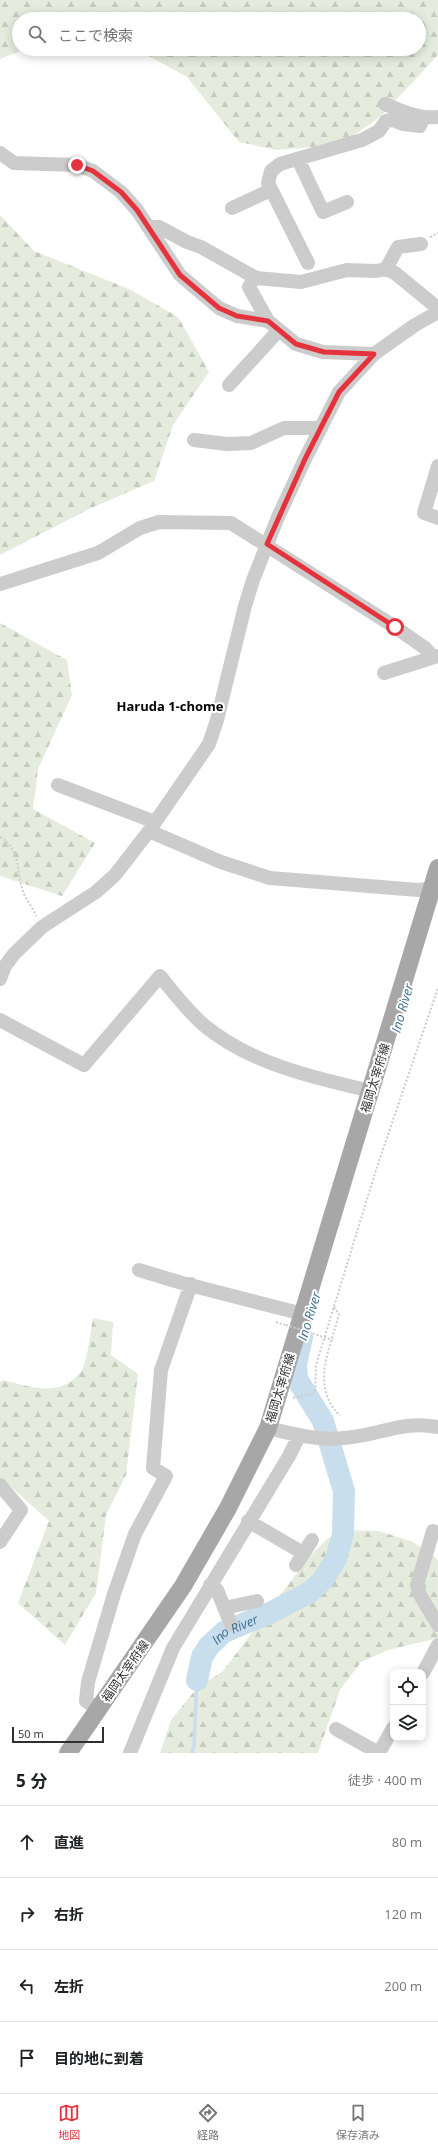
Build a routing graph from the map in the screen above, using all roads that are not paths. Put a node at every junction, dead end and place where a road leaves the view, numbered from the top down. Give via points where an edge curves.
1 (385, 104) dead end
2 (424, 117) junction
3 (438, 117) edge
4 (0, 153) edge
5 (298, 160) junction
6 (271, 190) junction
7 (347, 202) dead end
8 (232, 208) dead end
9 (148, 227) junction
10 (421, 244) dead end
11 (308, 263) dead end
12 (386, 269) junction
13 (255, 277) junction
14 (437, 312) edge
15 (268, 321) junction
16 (279, 330) junction
17 (374, 354) junction
18 (229, 385) dead end
19 (321, 428) junction
20 (194, 440) dead end
21 (438, 466) edge
22 (438, 518) edge
23 (267, 544) junction
24 (0, 584) edge
25 (435, 657) edge
26 (384, 673) dead end
27 (58, 786) dead end
28 (152, 827) junction
29 (438, 868) edge
30 (435, 888) edge
31 (0, 979) edge
32 (0, 1020) edge
33 (371, 1091) junction
34 (138, 1270) dead end
35 (187, 1284) junction
36 (303, 1314) junction
37 (268, 1428) junction
38 (438, 1428) edge
39 (299, 1436) junction
40 (0, 1485) edge
41 (248, 1521) junction
42 (438, 1533) edge
43 (312, 1540) dead end
44 (0, 1542) edge
45 (303, 1553) junction
46 (296, 1565) dead end
47 (210, 1585) junction
48 (257, 1601) dead end
49 (224, 1608) junction
50 (231, 1624) dead end
51 (438, 1625) edge
52 (438, 1645) edge
53 (425, 1669) edge
54 (98, 1709) junction
55 (336, 1729) dead end
56 (390, 1733) edge
57 (133, 1752) edge
58 (68, 1753) edge
59 (379, 1753) edge

1 - 2 street via 408,114
2 - 3 street
2 - 5 street via 420,126 393,120 386,121 379,131 362,140
4 - 9 street via 14,163 77,165 93,171 121,192
5 - 6 street via 280,164 271,171 268,183
5 - 7 street via 323,212
6 - 8 street
6 - 11 street
9 - 13 street via 159,227
9 - 15 street via 180,275 213,303 237,316
10 - 12 street via 398,247
12 - 13 street via 347,270 301,282
12 - 14 street via 395,273 434,305
13 - 15 street via 248,287
14 - 17 street
15 - 16 street
16 - 17 street via 296,344 324,352
16 - 18 street
17 - 19 street via 339,392
19 - 20 street via 284,428 251,443 227,444
19 - 23 street
21 - 22 street via 424,513
23 - 24 street via 231,523 159,522 135,531 98,553
23 - 25 street via 395,627
23 - 28 street via 245,606 220,712 209,744
25 - 26 street
27 - 28 street
28 - 30 street via 221,862 270,878 418,890
28 - 31 street via 110,879 96,892 42,927 14,954
29 - 30 main road, 福岡太宰府線
30 - 33 main road, 福岡太宰府線
32 - 33 street via 84,1064 160,976 205,1026 241,1049 308,1076
33 - 36 main road, 福岡太宰府線
34 - 35 street
35 - 36 street
35 - 54 street via 161,1370 153,1468 166,1476 135,1534 90,1675 86,1701
36 - 37 main road, 福岡太宰府線
37 - 39 street
37 - 54 main road, 福岡太宰府線 via 232,1502 183,1586
38 - 39 street via 406,1425 344,1438
39 - 41 street
40 - 44 street via 21,1510
41 - 45 street
41 - 47 street
42 - 51 street via 433,1531 417,1585
43 - 45 street
45 - 46 street
47 - 49 street via 217,1590
47 - 57 street via 173,1648
48 - 49 street
49 - 50 street
52 - 53 street
54 - 58 main road, 福岡太宰府線
55 - 59 street
56 - 59 street

